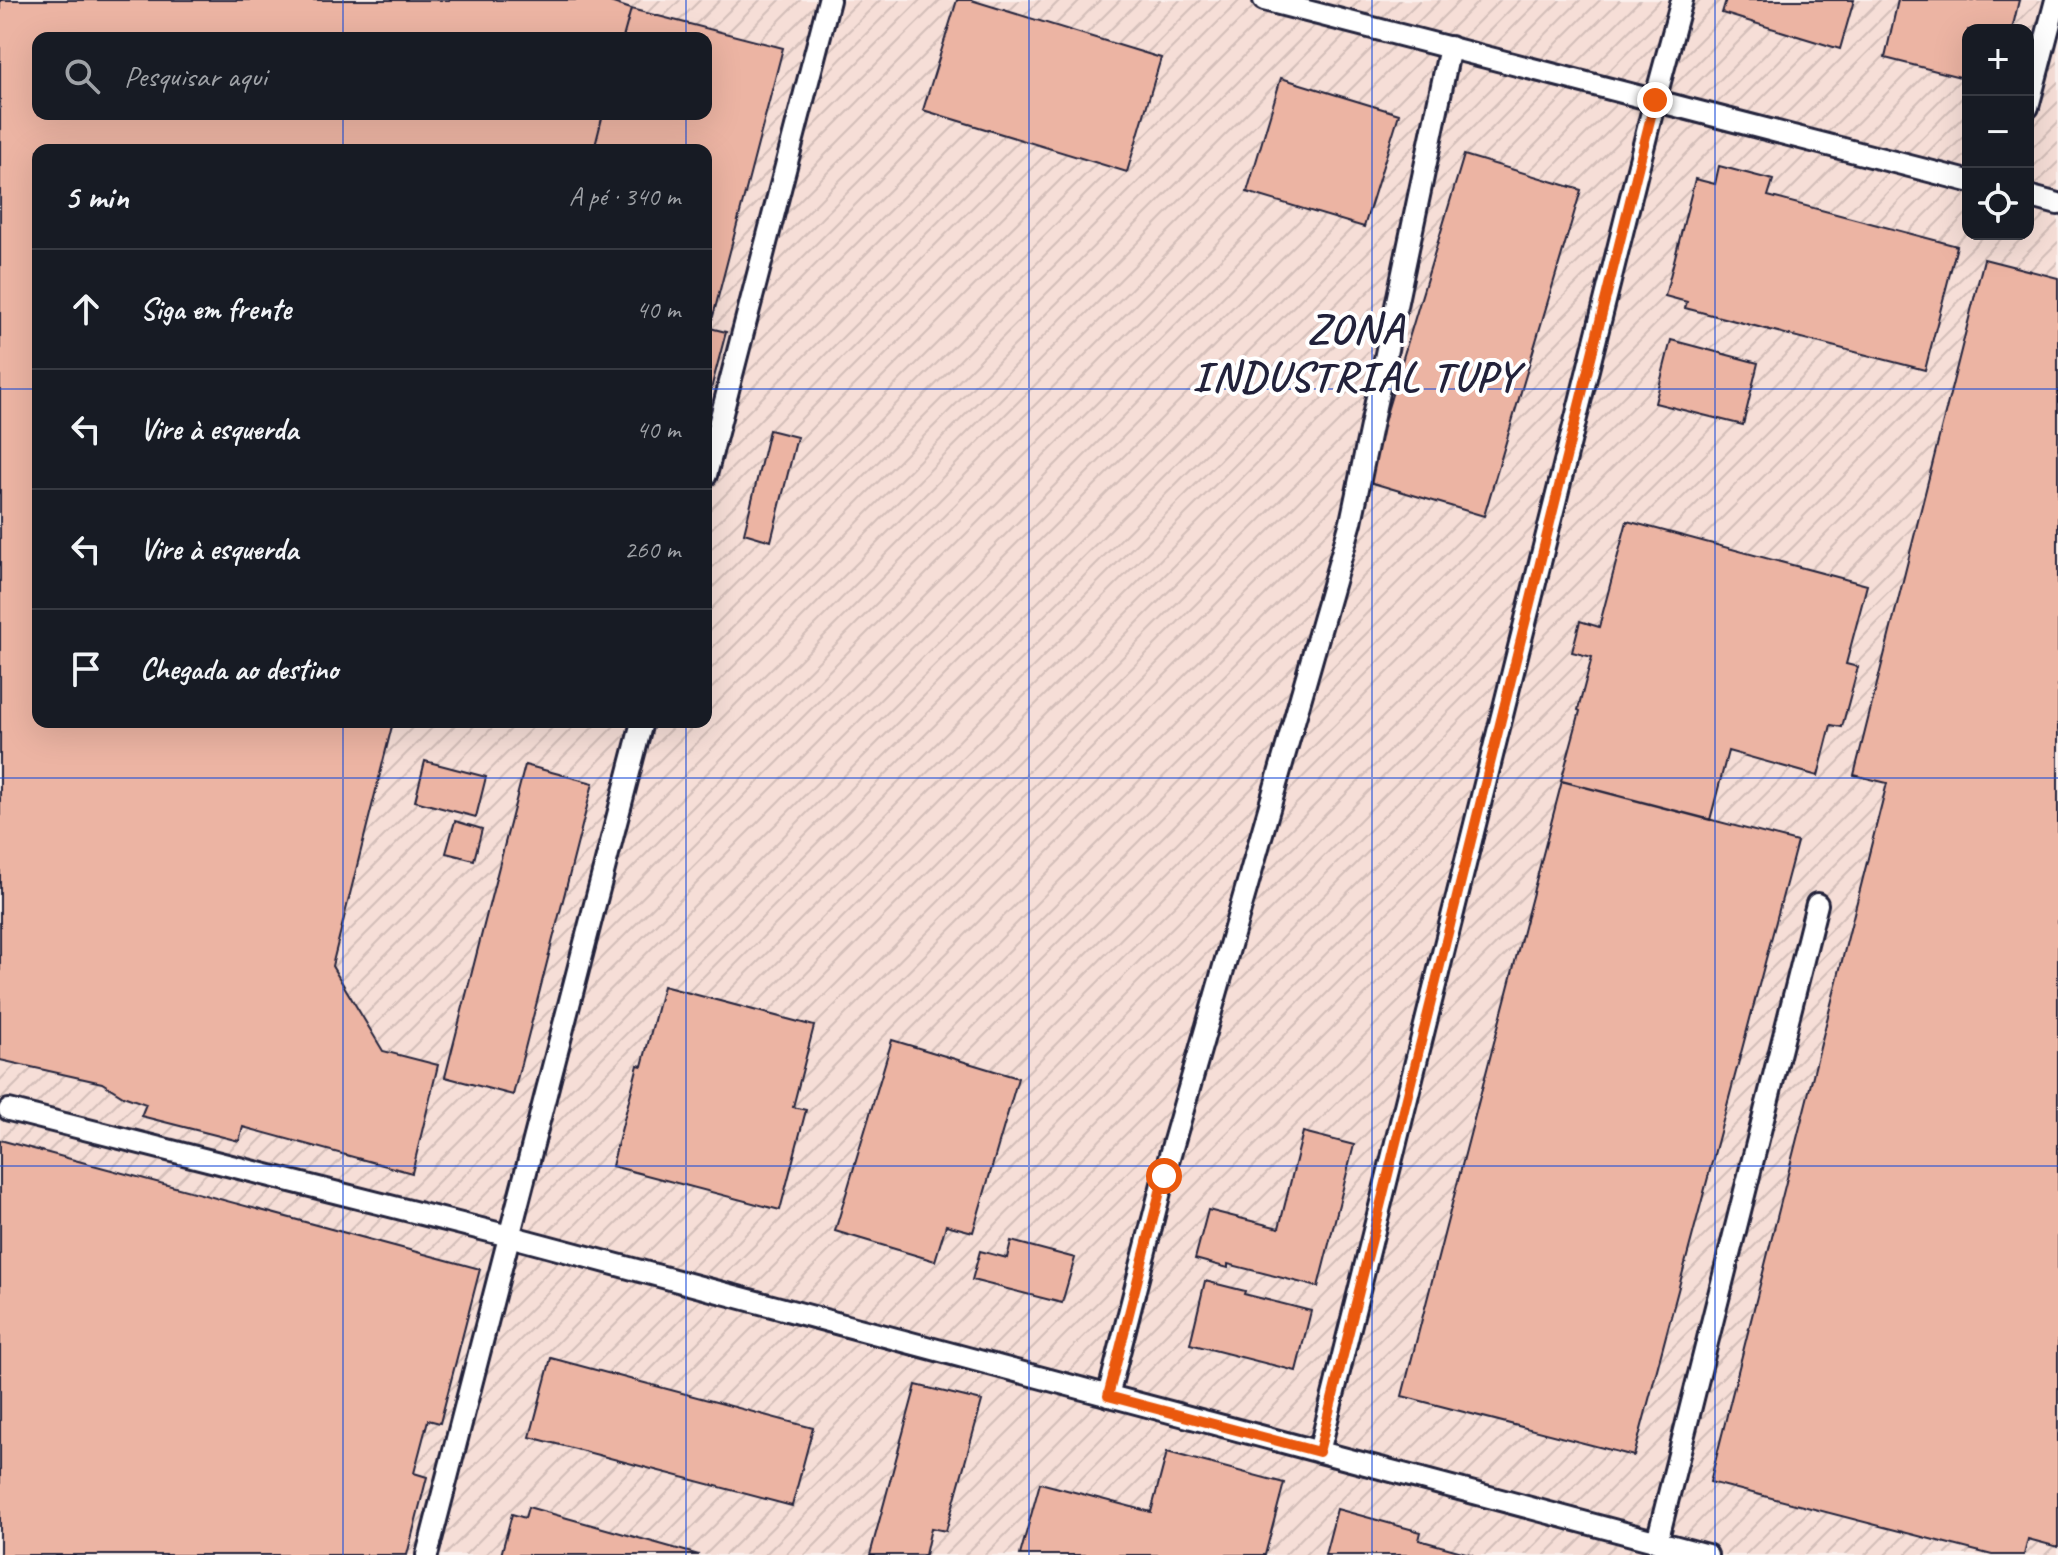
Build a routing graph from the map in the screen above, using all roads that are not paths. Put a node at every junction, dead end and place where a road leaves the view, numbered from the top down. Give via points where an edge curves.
1 (829, 0) edge
2 (1264, 0) edge
3 (1682, 0) edge
4 (2056, 0) edge
5 (1450, 47) junction
6 (2031, 96) edge
7 (1655, 100) junction
8 (1962, 179) edge
9 (2034, 198) edge
10 (2058, 204) edge
11 (712, 452) edge
12 (640, 728) edge
13 (1817, 904) dead end
14 (9, 1110) dead end
15 (509, 1236) junction
16 (1108, 1396) junction
17 (1319, 1452) junction
18 (1657, 1542) junction
19 (427, 1555) edge
20 (1707, 1555) edge

1 - 11 lane
2 - 5 lane
3 - 7 lane
4 - 6 lane
5 - 7 lane
5 - 16 lane via 1351,522 1164,1176
7 - 8 lane
7 - 17 lane
9 - 10 lane
12 - 15 lane
13 - 18 lane
14 - 15 lane
15 - 16 lane
15 - 19 lane
16 - 17 lane
17 - 18 lane
18 - 20 lane

